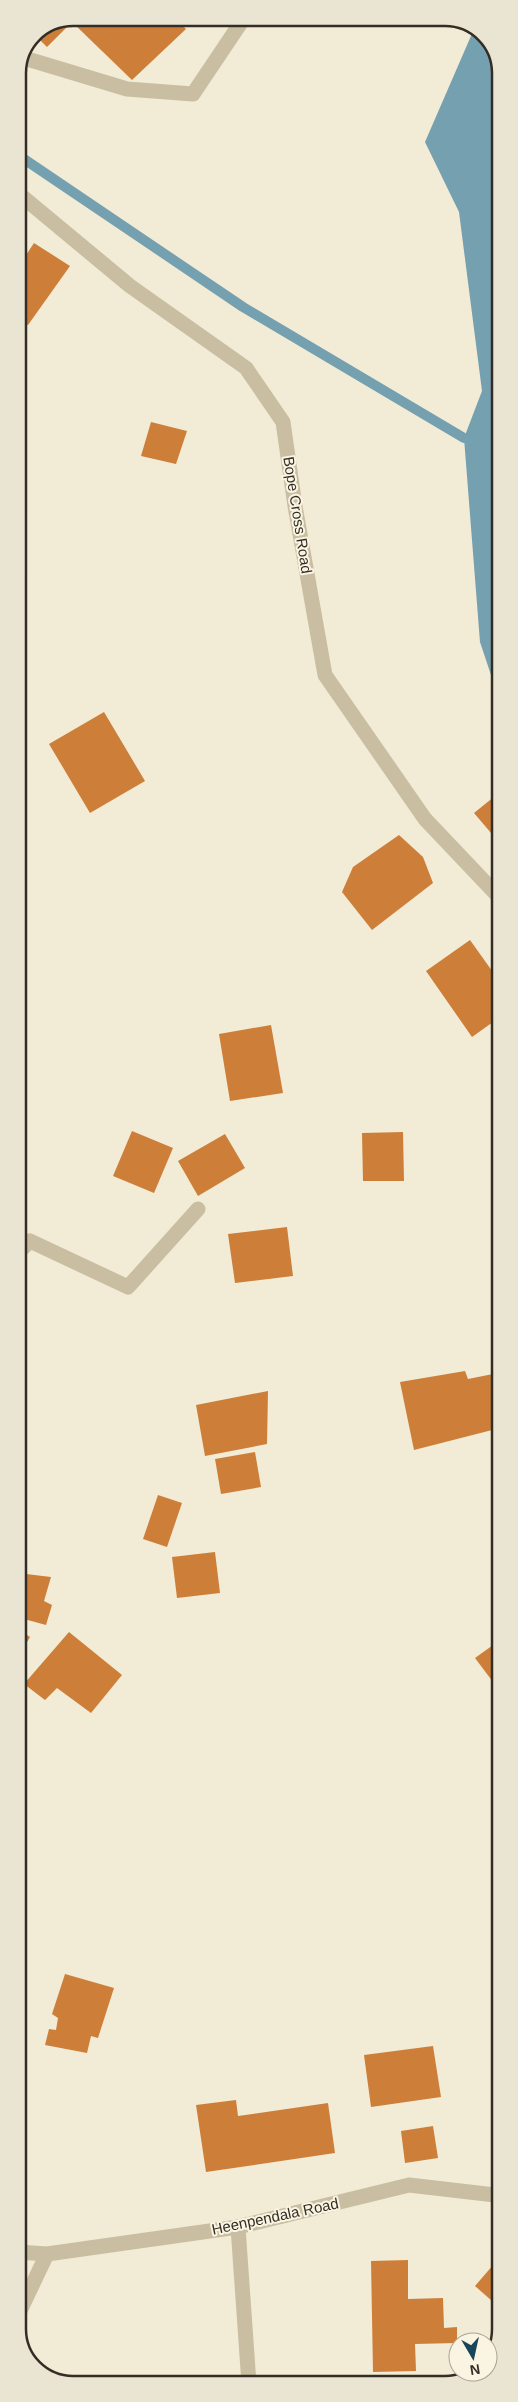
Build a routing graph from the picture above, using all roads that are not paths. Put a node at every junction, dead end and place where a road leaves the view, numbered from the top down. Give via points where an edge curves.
1 (239, 26) edge
2 (29, 59) edge
3 (26, 200) edge
4 (492, 889) edge
5 (198, 1209) dead end
6 (26, 1245) edge
7 (492, 2195) edge
8 (238, 2227) junction
9 (26, 2253) edge
10 (47, 2254) junction
11 (26, 2297) edge
12 (248, 2376) edge

1 - 2 street via 194,94 127,88
3 - 4 street, Bope Cross Road via 130,286 246,368 283,422 325,675 425,818
5 - 6 street via 128,1287 30,1241
7 - 8 street, Heenpendala Road via 409,2185
8 - 10 street, Heenpendala Road
8 - 12 street
9 - 10 street, Heenpendala Road
10 - 11 street

